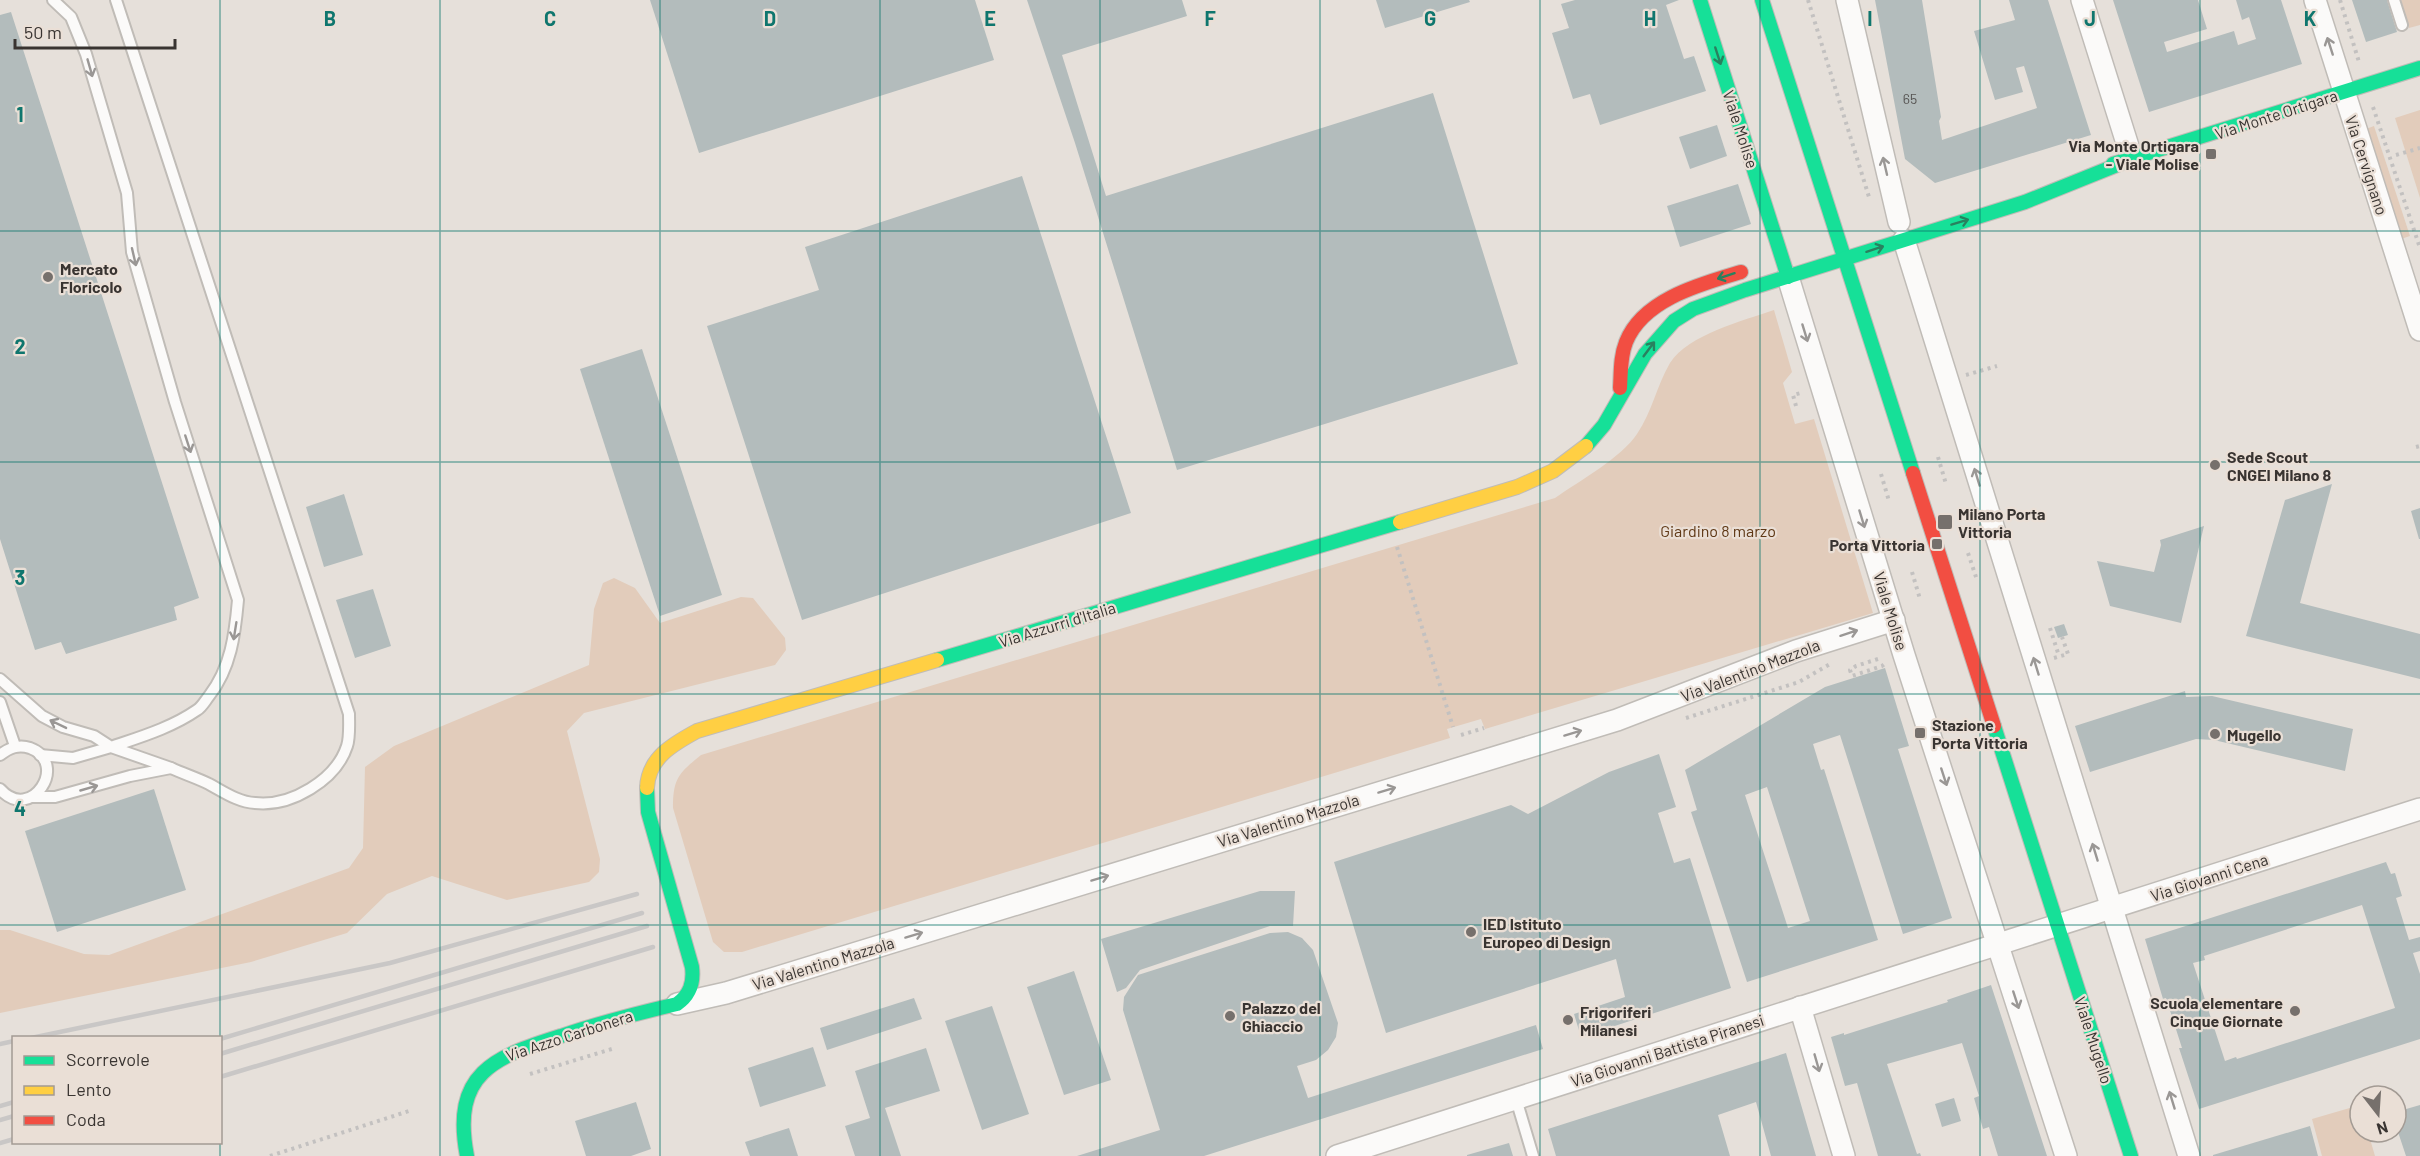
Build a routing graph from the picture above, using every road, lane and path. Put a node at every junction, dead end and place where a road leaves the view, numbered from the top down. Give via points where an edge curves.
1 (53, 0) edge
2 (116, 0) edge
3 (1700, 0) edge
4 (1762, 0) edge
5 (1808, 0) edge
6 (1847, 0) edge
7 (2082, 0) edge
8 (2315, 0) edge
9 (2340, 0) edge
10 (2394, 0) edge
11 (2402, 25) dead end
12 (2356, 54) dead end
13 (2420, 68) edge
14 (2344, 93) junction
15 (2371, 98) dead end
16 (2420, 148) edge
17 (2396, 155) dead end
18 (2132, 159) junction
19 (2044, 179) dead end
20 (1871, 201) dead end
21 (1900, 227) junction
22 (2418, 237) edge
23 (2420, 249) edge
24 (1796, 254) dead end
25 (1846, 259) junction
26 (1780, 266) junction
27 (1752, 268) dead end
28 (2420, 330) edge
29 (1997, 366) dead end
30 (1975, 372) dead end
31 (1801, 393) dead end
32 (1620, 399) junction
33 (1796, 406) dead end
34 (1938, 457) dead end
35 (1881, 474) dead end
36 (1946, 484) dead end
37 (1889, 501) dead end
38 (1396, 544) dead end
39 (1968, 552) dead end
40 (1912, 572) dead end
41 (1977, 580) dead end
42 (1920, 599) dead end
43 (1894, 620) junction
44 (2050, 628) dead end
45 (2062, 637) dead end
46 (2059, 656) junction
47 (1878, 659) dead end
48 (1890, 659) dead end
49 (2049, 660) dead end
50 (0, 679) edge
51 (0, 702) edge
52 (1453, 727) dead end
53 (1484, 728) dead end
54 (1461, 735) dead end
55 (15, 746) junction
56 (111, 747) junction
57 (0, 755) edge
58 (40, 755) junction
59 (171, 768) junction
60 (0, 789) edge
61 (32, 797) junction
62 (2420, 809) edge
63 (2112, 908) junction
64 (2058, 925) junction
65 (685, 944) junction
66 (1998, 944) junction
67 (677, 1004) junction
68 (1800, 1007) junction
69 (632, 1014) junction
70 (1515, 1099) junction
71 (409, 1111) dead end
72 (270, 1156) edge
73 (467, 1156) edge
74 (1337, 1156) edge
75 (1533, 1156) edge
76 (1844, 1156) edge
77 (2066, 1156) edge
78 (2131, 1156) edge
79 (2189, 1156) edge

1 -> 56 lane via 71,17 86,54 127,193 132,252 238,600 227,666 199,710 160,730
2 - 59 lane via 349,714 348,745 337,766 318,785 287,799 257,804 231,797
3 -> 26 street, Viale Molise
4 - 25 street
5 - 20 path
21 -> 6 street
7 - 18 street
14 -> 8 street, Via Cervignano
9 - 12 path
10 - 11 lane
13 - 14 street, Via Monte Ortigara
14 - 18 street, Via Monte Ortigara
14 - 28 street, Via Cervignano
15 - 22 path
16 - 17 path
18 - 19 street, Via Monte Ortigara
21 -> 18 street, Via Monte Ortigara via 2025,202
25 -> 21 street
63 -> 21 street
22 - 23 path
24 - 26 street
25 - 26 street
25 - 64 street
32 -> 26 street, Via Azzurri d'Italia via 1645,354 1674,321
26 -> 43 street, Viale Molise
27 -> 32 street via 1678,295 1639,323 1627,340 1621,361
29 - 30 path
31 - 33 path via 1793,395
32 - 65 street, Via Azzurri d'Italia via 1604,425 1572,459 1517,487 697,731 670,745 648,775 645,793
34 - 36 path
35 - 37 path
38 - 52 path
39 - 41 path
40 - 42 path
43 -> 66 street, Viale Molise
67 -> 43 street, Via Valentino Mazzola via 726,993 1617,720 1796,651
44 - 46 path
45 - 46 path via 2068,654
46 - 49 path
47 - 48 path via 1856,666 1850,670 1852,676 1882,666
56 -> 50 lane via 94,736 42,716
51 - 55 lane
53 - 54 path
55 - 57 lane
55 - 58 lane via 24,746
56 - 58 lane via 73,758
56 - 59 lane
58 - 61 lane via 47,778
61 -> 59 lane via 55,797
60 - 61 lane via 10,797
62 - 63 street, Via Giovanni Cena
63 - 64 street, Via Giovanni Cena
79 -> 63 street
64 - 66 street, Via Giovanni Cena
64 - 78 street, Viale Mugello
65 - 67 street, Via Azzurri d'Italia via 693,982
65 - 69 street, Via Azzurri d'Italia via 682,972 675,987 658,1003
66 - 68 street, Via Giovanni Battista Piranesi
66 -> 77 street
67 - 69 street, Via Azzo Carbonera
68 - 70 street, Via Giovanni Battista Piranesi
68 -> 76 street
69 - 73 street, Via Azzo Carbonera via 496,1059 471,1090 465,1109 462,1125
70 - 74 street, Via Giovanni Battista Piranesi
70 - 75 lane
71 - 72 path

